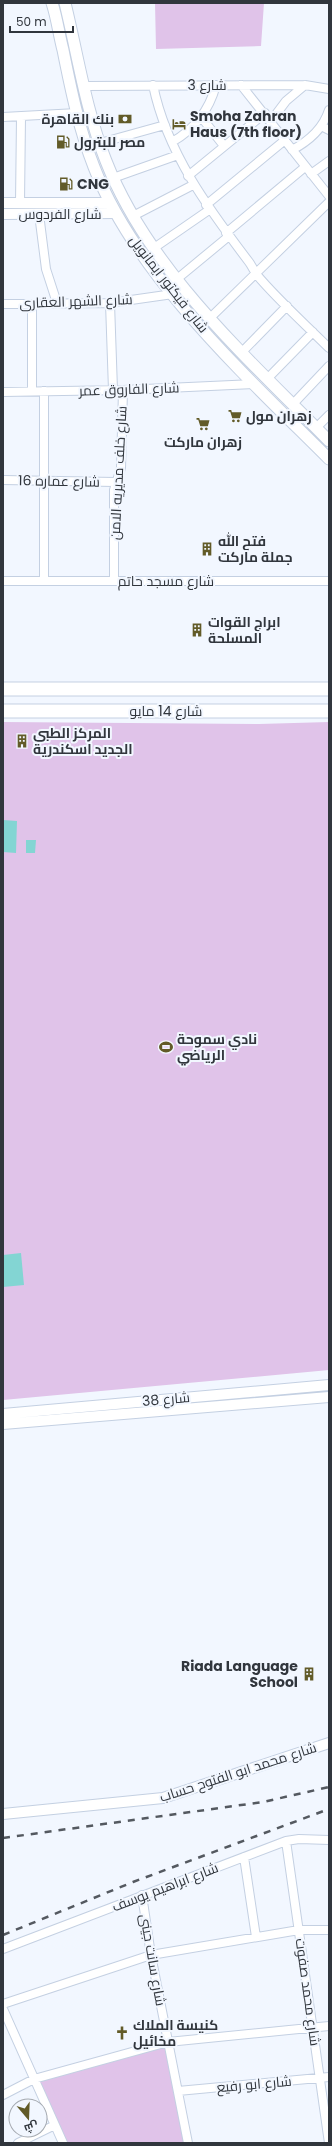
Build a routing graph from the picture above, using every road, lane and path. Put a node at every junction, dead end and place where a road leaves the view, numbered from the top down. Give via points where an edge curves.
1 (52, 3) edge
2 (66, 3) edge
3 (216, 85) junction
4 (241, 85) junction
5 (305, 85) junction
6 (84, 86) junction
7 (152, 86) junction
8 (329, 89) edge
9 (329, 110) edge
10 (77, 113) junction
11 (265, 113) junction
12 (3, 117) edge
13 (21, 117) junction
14 (202, 118) junction
15 (271, 121) junction
16 (165, 125) junction
17 (325, 128) edge
18 (285, 140) junction
19 (172, 142) junction
20 (100, 143) junction
21 (224, 146) junction
22 (292, 150) junction
23 (178, 155) junction
24 (329, 161) edge
25 (305, 167) junction
26 (311, 174) junction
27 (188, 176) junction
28 (114, 180) junction
29 (193, 185) junction
30 (103, 188) junction
31 (329, 196) edge
32 (329, 202) edge
33 (3, 203) edge
34 (20, 203) junction
35 (110, 203) junction
36 (208, 208) junction
37 (116, 213) junction
38 (3, 214) edge
39 (39, 214) junction
40 (132, 216) junction
41 (228, 235) junction
42 (154, 248) junction
43 (256, 273) junction
44 (178, 279) junction
45 (173, 294) junction
46 (57, 303) junction
47 (110, 303) junction
48 (3, 304) edge
49 (32, 304) junction
50 (287, 306) junction
51 (210, 318) junction
52 (313, 332) junction
53 (329, 348) edge
54 (242, 352) junction
55 (329, 366) edge
56 (268, 378) junction
57 (254, 384) junction
58 (113, 390) junction
59 (123, 390) junction
60 (32, 391) junction
61 (44, 391) junction
62 (3, 392) edge
63 (293, 404) junction
64 (329, 415) edge
65 (316, 428) junction
66 (329, 441) edge
67 (329, 459) edge
68 (3, 480) edge
69 (44, 481) junction
70 (115, 482) junction
71 (3, 581) edge
72 (44, 581) junction
73 (114, 581) junction
74 (329, 581) edge
75 (3, 689) edge
76 (131, 689) junction
77 (329, 690) edge
78 (3, 711) edge
79 (129, 711) junction
80 (329, 711) edge
81 (329, 1385) edge
82 (329, 1396) edge
83 (3, 1414) edge
84 (3, 1424) edge
85 (329, 1743) edge
86 (3, 1814) edge
87 (329, 1840) edge
88 (286, 1842) junction
89 (244, 1857) junction
90 (142, 1895) junction
91 (299, 1930) junction
92 (329, 1930) edge
93 (256, 1937) junction
94 (3, 1949) edge
95 (151, 1955) junction
96 (3, 2004) edge
97 (3, 2009) edge
98 (329, 2026) edge
99 (314, 2028) junction
100 (168, 2042) junction
101 (329, 2077) edge
102 (320, 2078) junction
103 (34, 2079) junction
104 (178, 2091) junction
105 (3, 2095) edge
106 (55, 2125) junction
107 (18, 2143) edge
108 (63, 2143) edge
109 (188, 2143) edge
110 (329, 2143) edge

1 - 10 main road, شارع فيكتور ايمانويل
2 - 6 main road, شارع فيكتور ايمانويل
3 - 4 street, شارع 3
3 - 7 street, شارع 3
3 - 14 street via 211,102
4 - 5 street, شارع 3
4 - 11 street
5 - 8 street, شارع 3
5 - 15 street via 286,101
6 - 7 street, شارع 3
6 - 20 main road, شارع فيكتور ايمانويل
7 - 16 street
9 - 17 street
10 - 13 street
10 - 30 main road, شارع فيكتور ايمانويل via 87,149
11 - 15 street
11 - 21 street
12 - 13 street
13 - 34 street
14 - 19 street via 183,136
14 - 21 street
15 - 18 street
16 - 19 street
16 - 20 street
17 - 22 street
18 - 22 street
18 - 36 street
19 - 23 street
20 - 28 main road, شارع فيكتور ايمانويل
21 - 27 street
22 - 25 street
23 - 27 street
23 - 28 street
24 - 26 street
25 - 26 street
25 - 41 street
26 - 31 street
27 - 29 street
28 - 30 main road
28 - 40 main road, شارع فيكتور ايمانويل
29 - 36 street
29 - 40 street
30 - 35 main road, شارع فيكتور ايمانويل
32 - 43 street
33 - 34 street, شارع الفردوس
34 - 35 street, شارع الفردوس
35 - 37 main road, شارع فيكتور ايمانويل
36 - 41 street
36 - 42 street
37 - 39 street, شارع الفردوس
37 - 45 main road, شارع فيكتور ايمانويل
38 - 39 street, شارع الفردوس
39 - 46 street via 44,263
40 - 42 main road, شارع فيكتور ايمانويل
41 - 43 street
41 - 44 street
42 - 44 main road, شارع فيكتور ايمانويل
43 - 50 street
43 - 51 street
44 - 51 main road, شارع فيكتور ايمانويل
45 - 47 street, شارع الشهر العقارى
45 - 57 main road, شارع فيكتور ايمانويل
46 - 47 street, شارع الشهر العقارى
46 - 49 street, شارع الشهر العقارى
47 - 58 street
48 - 49 street, شارع الشهر العقارى
49 - 60 street
50 - 52 street
50 - 54 street
51 - 54 main road, شارع فيكتور ايمانويل
52 - 53 street
52 - 56 street
54 - 56 main road, شارع فيكتور ايمانويل
55 - 63 street
56 - 63 main road, شارع فيكتور ايمانويل
57 - 59 street, شارع الفاروق عمر
57 - 67 main road, شارع فيكتور ايمانويل
58 - 59 street, شارع الفاروق عمر
58 - 61 street, شارع الفاروق عمر
59 - 70 street, شارع خلف مديريه الامن via 121,468
60 - 61 street, شارع الفاروق عمر
60 - 62 street, شارع الفاروق عمر
61 - 69 street
63 - 65 main road, شارع فيكتور ايمانويل
64 - 65 street
65 - 66 main road, شارع فيكتور ايمانويل
68 - 69 street, شارع عماره 16
69 - 70 street, شارع عماره 16
69 - 72 street
70 - 73 street, شارع خلف مديريه الامن
71 - 72 street, شارع مسجد حاتم
72 - 73 street, شارع مسجد حاتم
73 - 74 street, شارع مسجد حاتم
75 - 76 main road, شارع 14 مايو
76 - 77 main road, شارع 14 مايو
76 - 79 main road via 134,703
78 - 79 main road, شارع 14 مايو
79 - 80 main road, شارع 14 مايو
81 - 83 street, شارع 38
82 - 84 street, شارع 38
85 - 86 street, شارع محمد ابو الفتوح حساب via 163,1798
87 - 88 street, شارع ابراهيم يوسف via 299,1839
88 - 89 street, شارع ابراهيم يوسف
88 - 91 street, شارع محمد صفوت
89 - 90 street, شارع ابراهيم يوسف
89 - 93 street
90 - 94 street, شارع ابراهيم يوسف
90 - 95 street, شارع سانت جينى
91 - 92 street
91 - 93 street
91 - 99 street, شارع محمد صفوت
93 - 95 street
95 - 96 street
95 - 100 street, شارع سانت جينى
97 - 103 street
98 - 99 street
99 - 100 street
99 - 102 street, شارع محمد صفوت
100 - 103 street
100 - 104 street, شارع سانت جينى
101 - 102 street, شارع ابو رفيع
102 - 104 street, شارع ابو رفيع
102 - 110 street, شارع محمد صفوت
103 - 105 street
103 - 106 street
104 - 109 street, شارع سانت جينى
106 - 107 street
106 - 108 street

